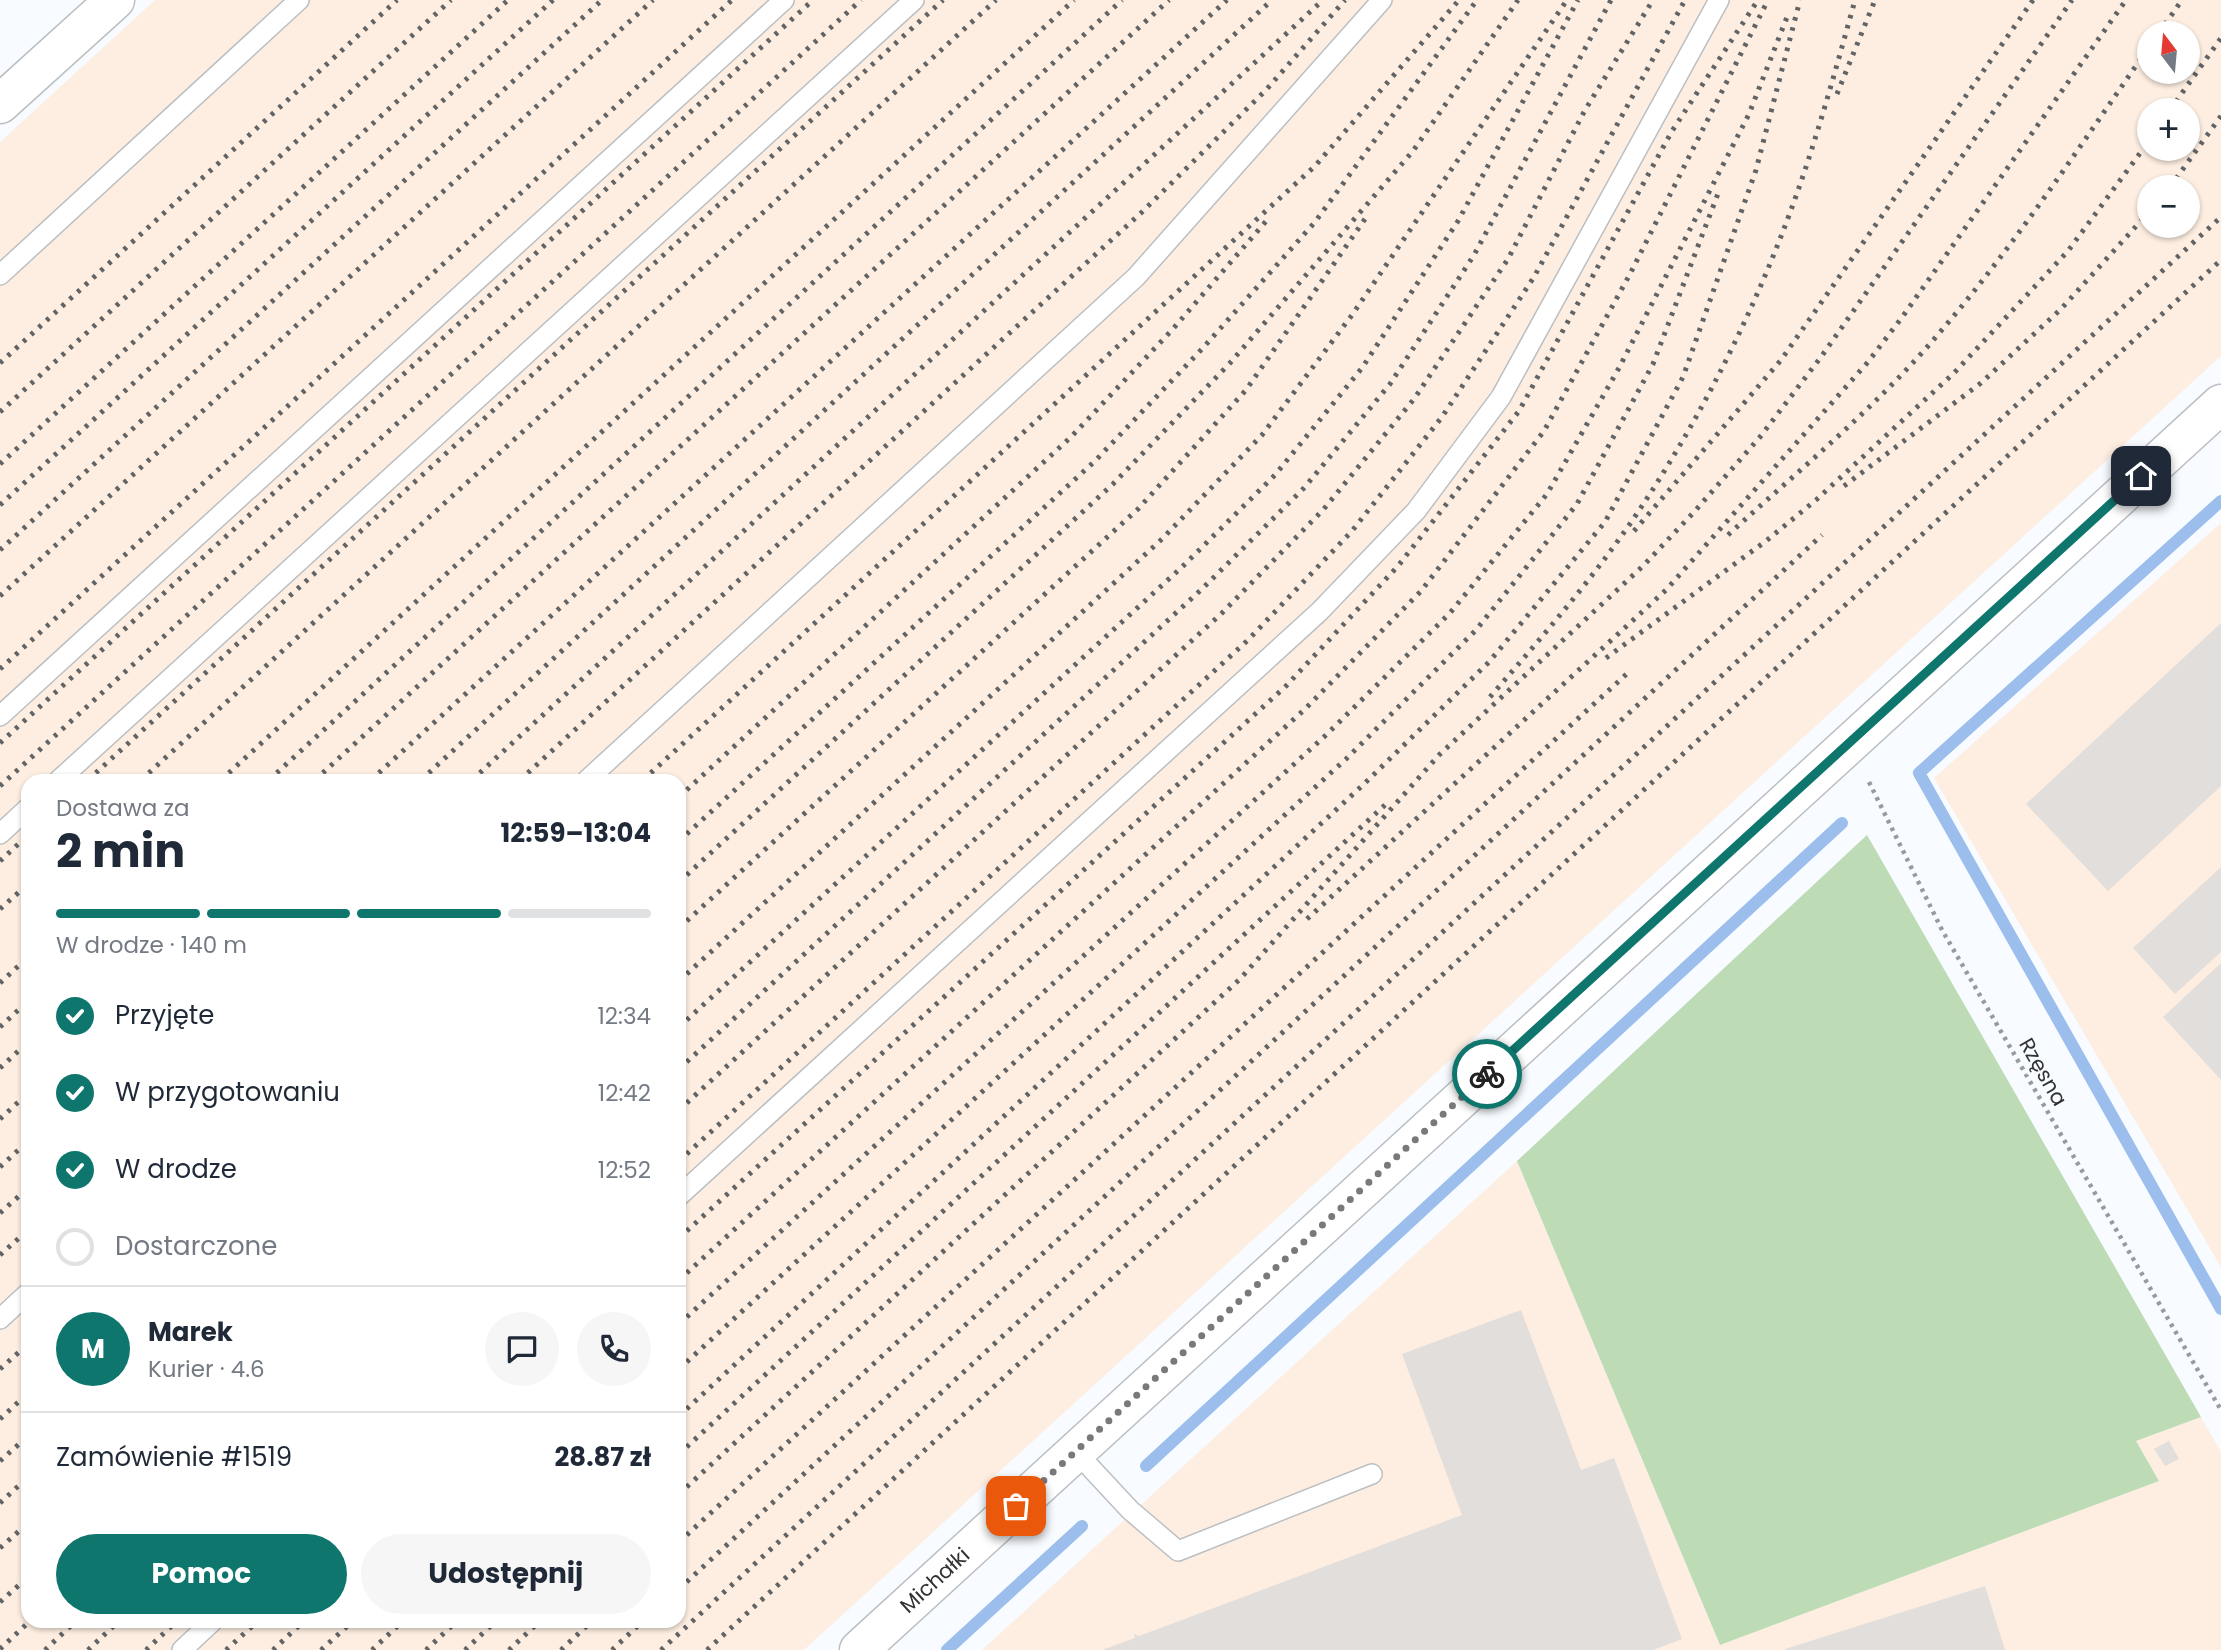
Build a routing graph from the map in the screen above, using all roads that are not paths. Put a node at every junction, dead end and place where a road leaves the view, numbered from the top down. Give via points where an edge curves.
1 (115, 0) edge
2 (299, 0) edge
3 (784, 0) edge
4 (914, 0) edge
5 (1382, 0) edge
6 (1719, 0) edge
7 (0, 104) edge
8 (0, 275) edge
9 (2221, 404) edge
10 (0, 716) edge
11 (65, 774) edge
12 (594, 774) edge
13 (21, 814) edge
14 (0, 834) edge
15 (686, 1190) edge
16 (21, 1300) edge
17 (0, 1319) edge
18 (1076, 1451) junction
19 (1372, 1474) dead end
20 (205, 1628) edge
21 (182, 1650) edge
22 (859, 1650) edge

1 - 7 street
2 - 8 lane
3 - 10 lane
4 - 11 lane
5 - 12 lane via 1136,277
6 - 15 lane via 1501,397 1416,511 1320,611
9 - 18 street, Michałki
13 - 14 lane
16 - 17 lane
18 - 19 lane via 1130,1510 1178,1551
18 - 22 street, Michałki
20 - 21 lane

